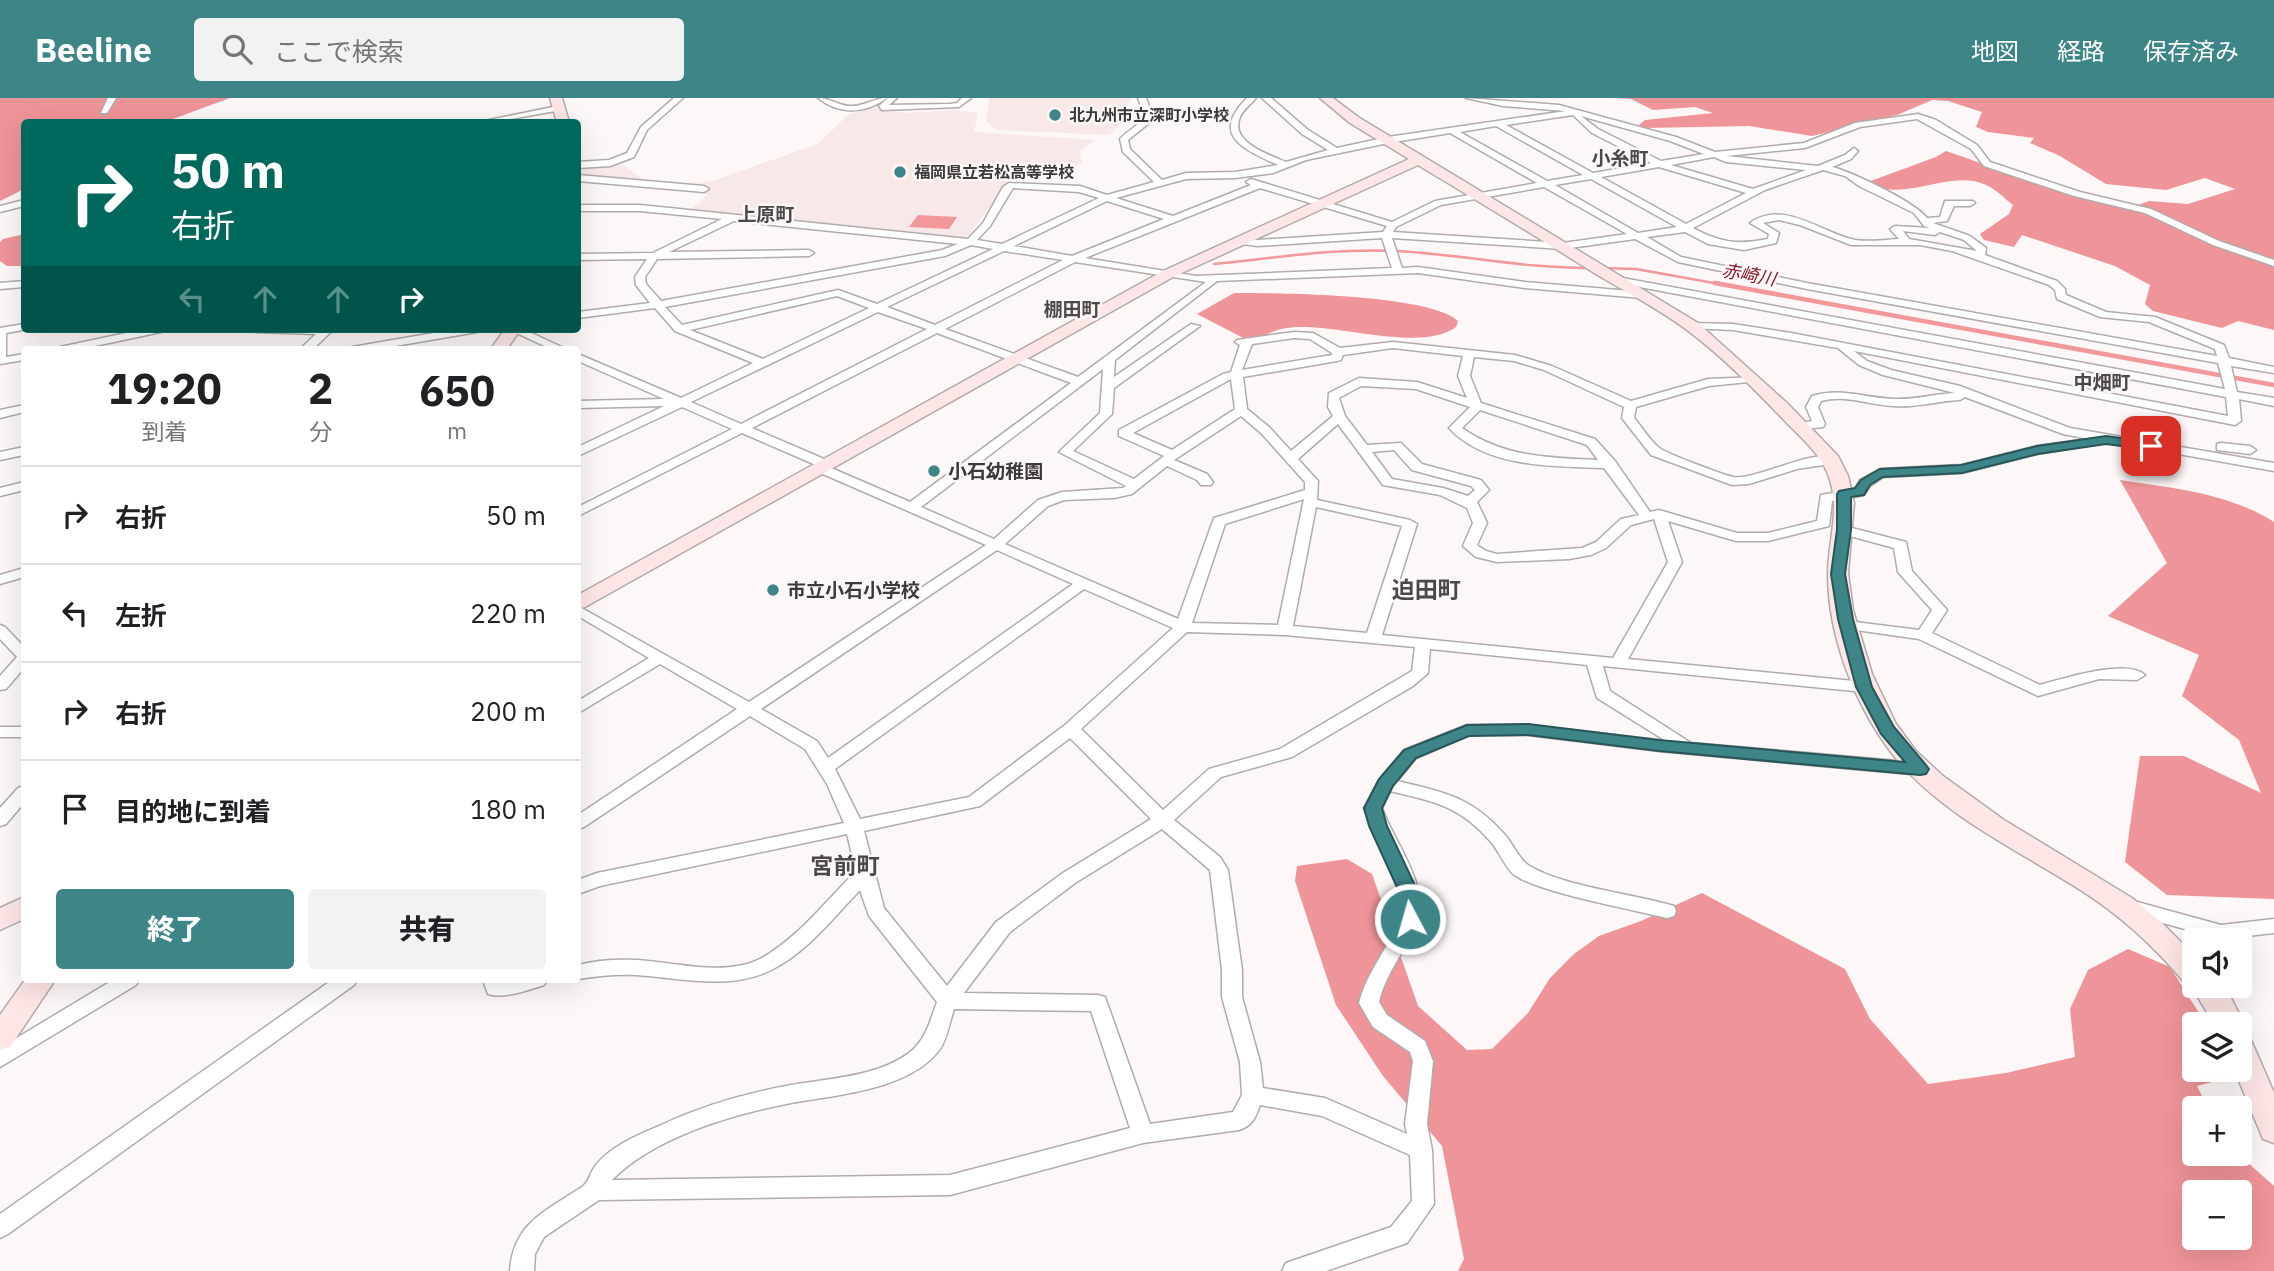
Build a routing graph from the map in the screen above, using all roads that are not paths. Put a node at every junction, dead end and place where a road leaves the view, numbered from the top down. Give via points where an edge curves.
1 (111, 98) edge
2 (679, 98) edge
3 (822, 98) edge
4 (871, 98) edge
5 (883, 98) edge
6 (893, 98) edge
7 (967, 98) edge
8 (1142, 98) edge
9 (1252, 98) edge
10 (1266, 98) edge
11 (1326, 98) edge
12 (1470, 98) edge
13 (1525, 98) edge
14 (557, 103) edge
15 (1530, 106) junction
16 (864, 107) junction
17 (1559, 107) junction
18 (104, 111) dead end
19 (1570, 113) junction
20 (495, 119) edge
21 (1498, 124) junction
22 (1452, 131) junction
23 (1388, 140) junction
24 (1854, 150) dead end
25 (1335, 151) junction
26 (1712, 155) junction
27 (1418, 160) junction
28 (581, 165) edge
29 (1662, 165) junction
30 (1287, 166) junction
31 (1821, 168) junction
32 (1235, 175) junction
33 (1593, 177) junction
34 (581, 178) edge
35 (1158, 181) junction
36 (1259, 185) junction
37 (1547, 185) junction
38 (704, 189) dead end
39 (1753, 192) junction
40 (1481, 196) junction
41 (1108, 197) junction
42 (1970, 203) dead end
43 (21, 204) edge
44 (1321, 204) junction
45 (581, 208) edge
46 (0, 209) edge
47 (730, 219) junction
48 (1173, 219) junction
49 (1923, 221) junction
50 (1393, 225) junction
51 (1685, 229) junction
52 (1944, 230) junction
53 (1386, 235) junction
54 (1637, 236) junction
55 (817, 241) junction
56 (1236, 241) junction
57 (971, 242) junction
58 (1907, 242) junction
59 (1563, 246) junction
60 (1005, 247) junction
61 (1980, 255) junction
62 (654, 256) junction
63 (581, 257) edge
64 (1075, 258) junction
65 (2274, 262) edge
66 (1398, 270) junction
67 (1168, 274) junction
68 (827, 275) junction
69 (1214, 277) junction
70 (1617, 280) junction
71 (21, 284) edge
72 (0, 286) edge
73 (838, 293) junction
74 (1642, 295) junction
75 (1803, 300) junction
76 (656, 305) junction
77 (878, 307) junction
78 (581, 315) edge
79 (1195, 326) dead end
80 (1692, 326) junction
81 (21, 328) edge
82 (679, 328) junction
83 (938, 329) junction
84 (0, 331) edge
85 (151, 333) edge
86 (324, 333) edge
87 (416, 333) edge
88 (453, 333) edge
89 (522, 333) edge
90 (1791, 336) junction
91 (2011, 338) junction
92 (410, 340) junction
93 (125, 344) edge
94 (1835, 344) junction
95 (103, 346) edge
96 (309, 346) edge
97 (375, 346) edge
98 (405, 346) edge
99 (553, 346) edge
100 (1338, 352) junction
101 (1470, 352) junction
102 (1018, 357) junction
103 (1110, 357) junction
104 (21, 358) edge
105 (581, 358) edge
106 (0, 361) edge
107 (2225, 361) junction
108 (763, 363) junction
109 (2274, 370) edge
110 (1236, 373) junction
111 (2003, 377) junction
112 (1754, 379) junction
113 (1077, 381) junction
114 (1106, 388) junction
115 (2232, 394) junction
116 (1973, 396) junction
117 (681, 402) junction
118 (2274, 402) edge
119 (581, 405) edge
120 (1630, 405) junction
121 (1477, 407) junction
122 (21, 410) edge
123 (1241, 410) junction
124 (0, 414) edge
125 (1339, 418) junction
126 (1800, 427) junction
127 (743, 429) junction
128 (2106, 440) junction
129 (1363, 449) junction
130 (2250, 450) dead end
131 (581, 451) edge
132 (21, 452) edge
133 (2195, 452) junction
134 (0, 456) edge
135 (1169, 458) junction
136 (1290, 459) junction
137 (1831, 460) junction
138 (1610, 464) junction
139 (824, 467) junction
140 (2274, 467) edge
141 (1206, 482) dead end
142 (1135, 485) junction
143 (21, 487) edge
144 (0, 492) edge
145 (1844, 494) junction
146 (1311, 497) junction
147 (1469, 502) junction
148 (911, 508) junction
149 (581, 510) edge
150 (1653, 515) junction
151 (1844, 530) junction
152 (997, 544) junction
153 (21, 573) edge
154 (0, 580) edge
155 (1083, 583) junction
156 (581, 601) edge
157 (581, 612) edge
158 (1847, 625) junction
159 (1183, 627) junction
160 (0, 630) edge
161 (1285, 630) junction
162 (1923, 635) junction
163 (1373, 638) junction
164 (1423, 643) junction
165 (21, 654) edge
166 (661, 657) junction
167 (1594, 660) junction
168 (21, 661) edge
169 (1618, 663) junction
170 (2137, 674) dead end
171 (0, 685) edge
172 (1864, 687) junction
173 (581, 706) edge
174 (750, 710) junction
175 (1070, 729) junction
176 (0, 732) edge
177 (21, 732) edge
178 (1686, 746) junction
179 (828, 767) junction
180 (1920, 769) junction
181 (1385, 784) junction
182 (21, 794) edge
183 (21, 795) edge
184 (0, 804) edge
185 (0, 820) edge
186 (581, 821) edge
187 (1162, 821) junction
188 (853, 825) junction
189 (865, 873) junction
190 (581, 886) edge
191 (2122, 905) junction
192 (21, 909) edge
193 (1667, 911) dead end
194 (0, 920) edge
195 (2274, 926) edge
196 (2182, 960) edge
197 (581, 972) edge
198 (39, 983) edge
199 (124, 983) edge
200 (343, 983) edge
201 (494, 983) edge
202 (521, 983) edge
203 (947, 1001) junction
204 (0, 1038) edge
205 (0, 1058) edge
206 (2252, 1077) edge
207 (1253, 1095) junction
208 (2274, 1129) edge
209 (1143, 1134) junction
210 (1421, 1150) junction
211 (595, 1190) junction
212 (0, 1227) edge
213 (522, 1271) edge
214 (1294, 1271) edge

1 - 18 street
2 - 28 street via 644,127 631,155 610,163
3 - 16 street via 847,110
4 - 16 street
5 - 16 street
6 - 7 street via 885,108 959,105
8 - 35 street via 1146,121 1124,139 1126,150
9 - 30 street via 1233,118 1238,140
10 - 25 street
11 - 23 street
12 - 15 street
13 - 15 street
14 - 20 street
15 - 17 street
17 - 19 street
17 - 26 street via 1673,139
19 - 21 street
19 - 29 street
21 - 22 street
21 - 33 street
22 - 23 street
22 - 37 street
23 - 25 street
23 - 27 street
24 - 31 street
25 - 30 street
26 - 29 street
26 - 31 street
26 - 65 street via 1805,145 1858,125 1918,117 1974,147 1987,164 2077,194 2148,211 2216,243
27 - 40 street
27 - 44 street
29 - 33 street
29 - 39 street
30 - 32 street
31 - 39 street
31 - 49 street via 1848,174 1917,211
32 - 35 street
32 - 36 street
33 - 37 street
33 - 51 street
34 - 38 street
35 - 41 street
36 - 44 street
36 - 48 street
37 - 40 street
37 - 54 street
39 - 51 street
40 - 50 street via 1438,203
40 - 59 street
41 - 48 street
41 - 57 street via 1012,185
41 - 60 street
42 - 49 street via 1948,203 1944,219
43 - 46 street
44 - 50 street
44 - 56 street
45 - 47 street via 640,208
47 - 55 street
47 - 62 street
48 - 64 street
49 - 52 street
50 - 53 street
51 - 54 street
51 - 58 street via 1718,244 1757,246 1775,237 1756,222 1783,217 1849,242
52 - 58 street via 1895,229
52 - 61 street via 1974,241 1982,250
53 - 56 street
53 - 59 street
53 - 66 street
54 - 59 street
54 - 75 street via 1678,259
55 - 57 street
55 - 62 street
55 - 68 street
56 - 67 street
57 - 60 street
57 - 68 street via 945,253
58 - 61 street
59 - 70 street
60 - 64 street
60 - 77 street
61 - 107 street via 2053,283 2061,297 2092,311 2170,326 2220,348
62 - 63 street
62 - 76 street via 640,285
64 - 67 street
64 - 83 street
66 - 69 street
66 - 74 street
67 - 69 street
67 - 102 street
68 - 73 street
68 - 76 street
69 - 103 street
70 - 74 street
70 - 75 street
71 - 72 street
73 - 77 street
73 - 82 street
74 - 80 street
75 - 90 street
75 - 91 street
75 - 91 street
76 - 78 street
76 - 82 street
77 - 83 street
77 - 108 street
79 - 114 street
80 - 90 street
80 - 112 street
81 - 84 street
82 - 108 street
83 - 102 street
83 - 127 street
84 - 106 street
85 - 93 street
86 - 96 street
87 - 92 street
88 - 92 street
89 - 99 street
90 - 94 street
91 - 107 street
91 - 111 street
91 - 115 street
92 - 97 street
92 - 98 street
93 - 95 street
94 - 111 street
94 - 116 street via 1888,373
100 - 101 street via 1393,345
100 - 110 street via 1337,358
100 - 110 street via 1313,336 1244,343
101 - 120 street via 1536,363
101 - 121 street via 1464,376
102 - 113 street
102 - 139 street
103 - 113 street
103 - 114 street
104 - 106 street
105 - 117 street
107 - 109 street
107 - 115 street
108 - 117 street
110 - 123 street
110 - 135 street via 1123,433
111 - 115 street via 2235,421
112 - 120 street via 1708,383
112 - 126 street
113 - 148 street
114 - 142 street via 1106,415 1065,452
115 - 118 street
116 - 126 street via 1893,403 1827,394 1815,399 1812,407 1819,424
116 - 128 street via 2036,422
117 - 119 street
117 - 127 street
117 - 131 street
120 - 137 street via 1628,418 1655,452 1717,477 1749,480 1795,465
121 - 125 street via 1417,386 1359,382 1332,396
121 - 138 street via 1591,442
121 - 138 street via 1455,428 1471,443 1531,461
122 - 124 street
123 - 135 street
123 - 136 street
125 - 129 street
125 - 136 street
126 - 137 street
127 - 139 street
127 - 149 street
128 - 133 street
128 - 145 street via 2037,450 1962,469 1880,473 1859,492
129 - 147 street via 1388,482
129 - 147 street via 1397,446 1417,467 1476,483 1482,490
130 - 133 street via 2220,446
132 - 134 street
133 - 140 street
135 - 141 street
135 - 142 street
136 - 146 street via 1311,481
137 - 145 street
138 - 150 street
139 - 148 street
139 - 156 street
142 - 152 street via 1114,494 1062,496 1043,503
143 - 144 street
145 - 150 street via 1826,498 1824,523 1768,537 1736,537
145 - 151 street
146 - 159 street via 1219,520
146 - 161 street
146 - 163 street via 1410,524
147 - 150 street via 1480,523 1470,547 1497,558 1586,552 1626,522
148 - 152 street
150 - 169 street via 1675,562
151 - 158 street via 1838,574
151 - 162 street via 1902,545 1905,572 1940,610
152 - 155 street
152 - 174 street
153 - 154 street
155 - 159 street
155 - 179 street
157 - 166 street
158 - 162 street
158 - 172 street
159 - 161 street
159 - 175 street
160 - 165 street
161 - 163 street
162 - 170 street via 2038,691 2099,674
163 - 164 street
164 - 167 street
164 - 187 street via 1420,673 1407,683 1286,753 1215,774
166 - 173 street
166 - 174 street
167 - 169 street
167 - 178 street via 1603,694
168 - 171 street
169 - 172 street
172 - 180 street via 1887,730
174 - 179 street via 811,746
174 - 186 street
175 - 187 street
175 - 188 street via 974,802
176 - 177 street
178 - 180 street
178 - 181 street via 1528,730 1467,730 1410,754
179 - 188 street
180 - 191 street via 1987,819
181 - 193 street via 1443,798 1473,813 1520,870 1549,882
181 - 210 street via 1373,808 1410,896 1410,919 1371,989 1369,1003 1380,1021 1418,1047 1423,1061 1416,1124
182 - 184 street
183 - 185 street
187 - 203 street via 1069,878 1003,927
187 - 207 street via 1219,870 1232,997 1250,1062
188 - 189 street
188 - 190 street
189 - 197 street via 783,953 764,965 740,972 620,967
189 - 203 street via 876,911
191 - 195 street via 2221,932
191 - 196 street
192 - 194 street
198 - 204 street
199 - 205 street
200 - 212 street
201 - 202 street via 495,988
203 - 209 street via 1098,1003
203 - 211 street via 932,1044 897,1070 862,1082 721,1111 668,1132 623,1155 604,1172
206 - 208 street
207 - 209 street via 1239,1121
207 - 210 street via 1325,1107
209 - 211 street via 950,1185
210 - 214 street via 1423,1204 1399,1235
211 - 213 street via 536,1230 523,1252

